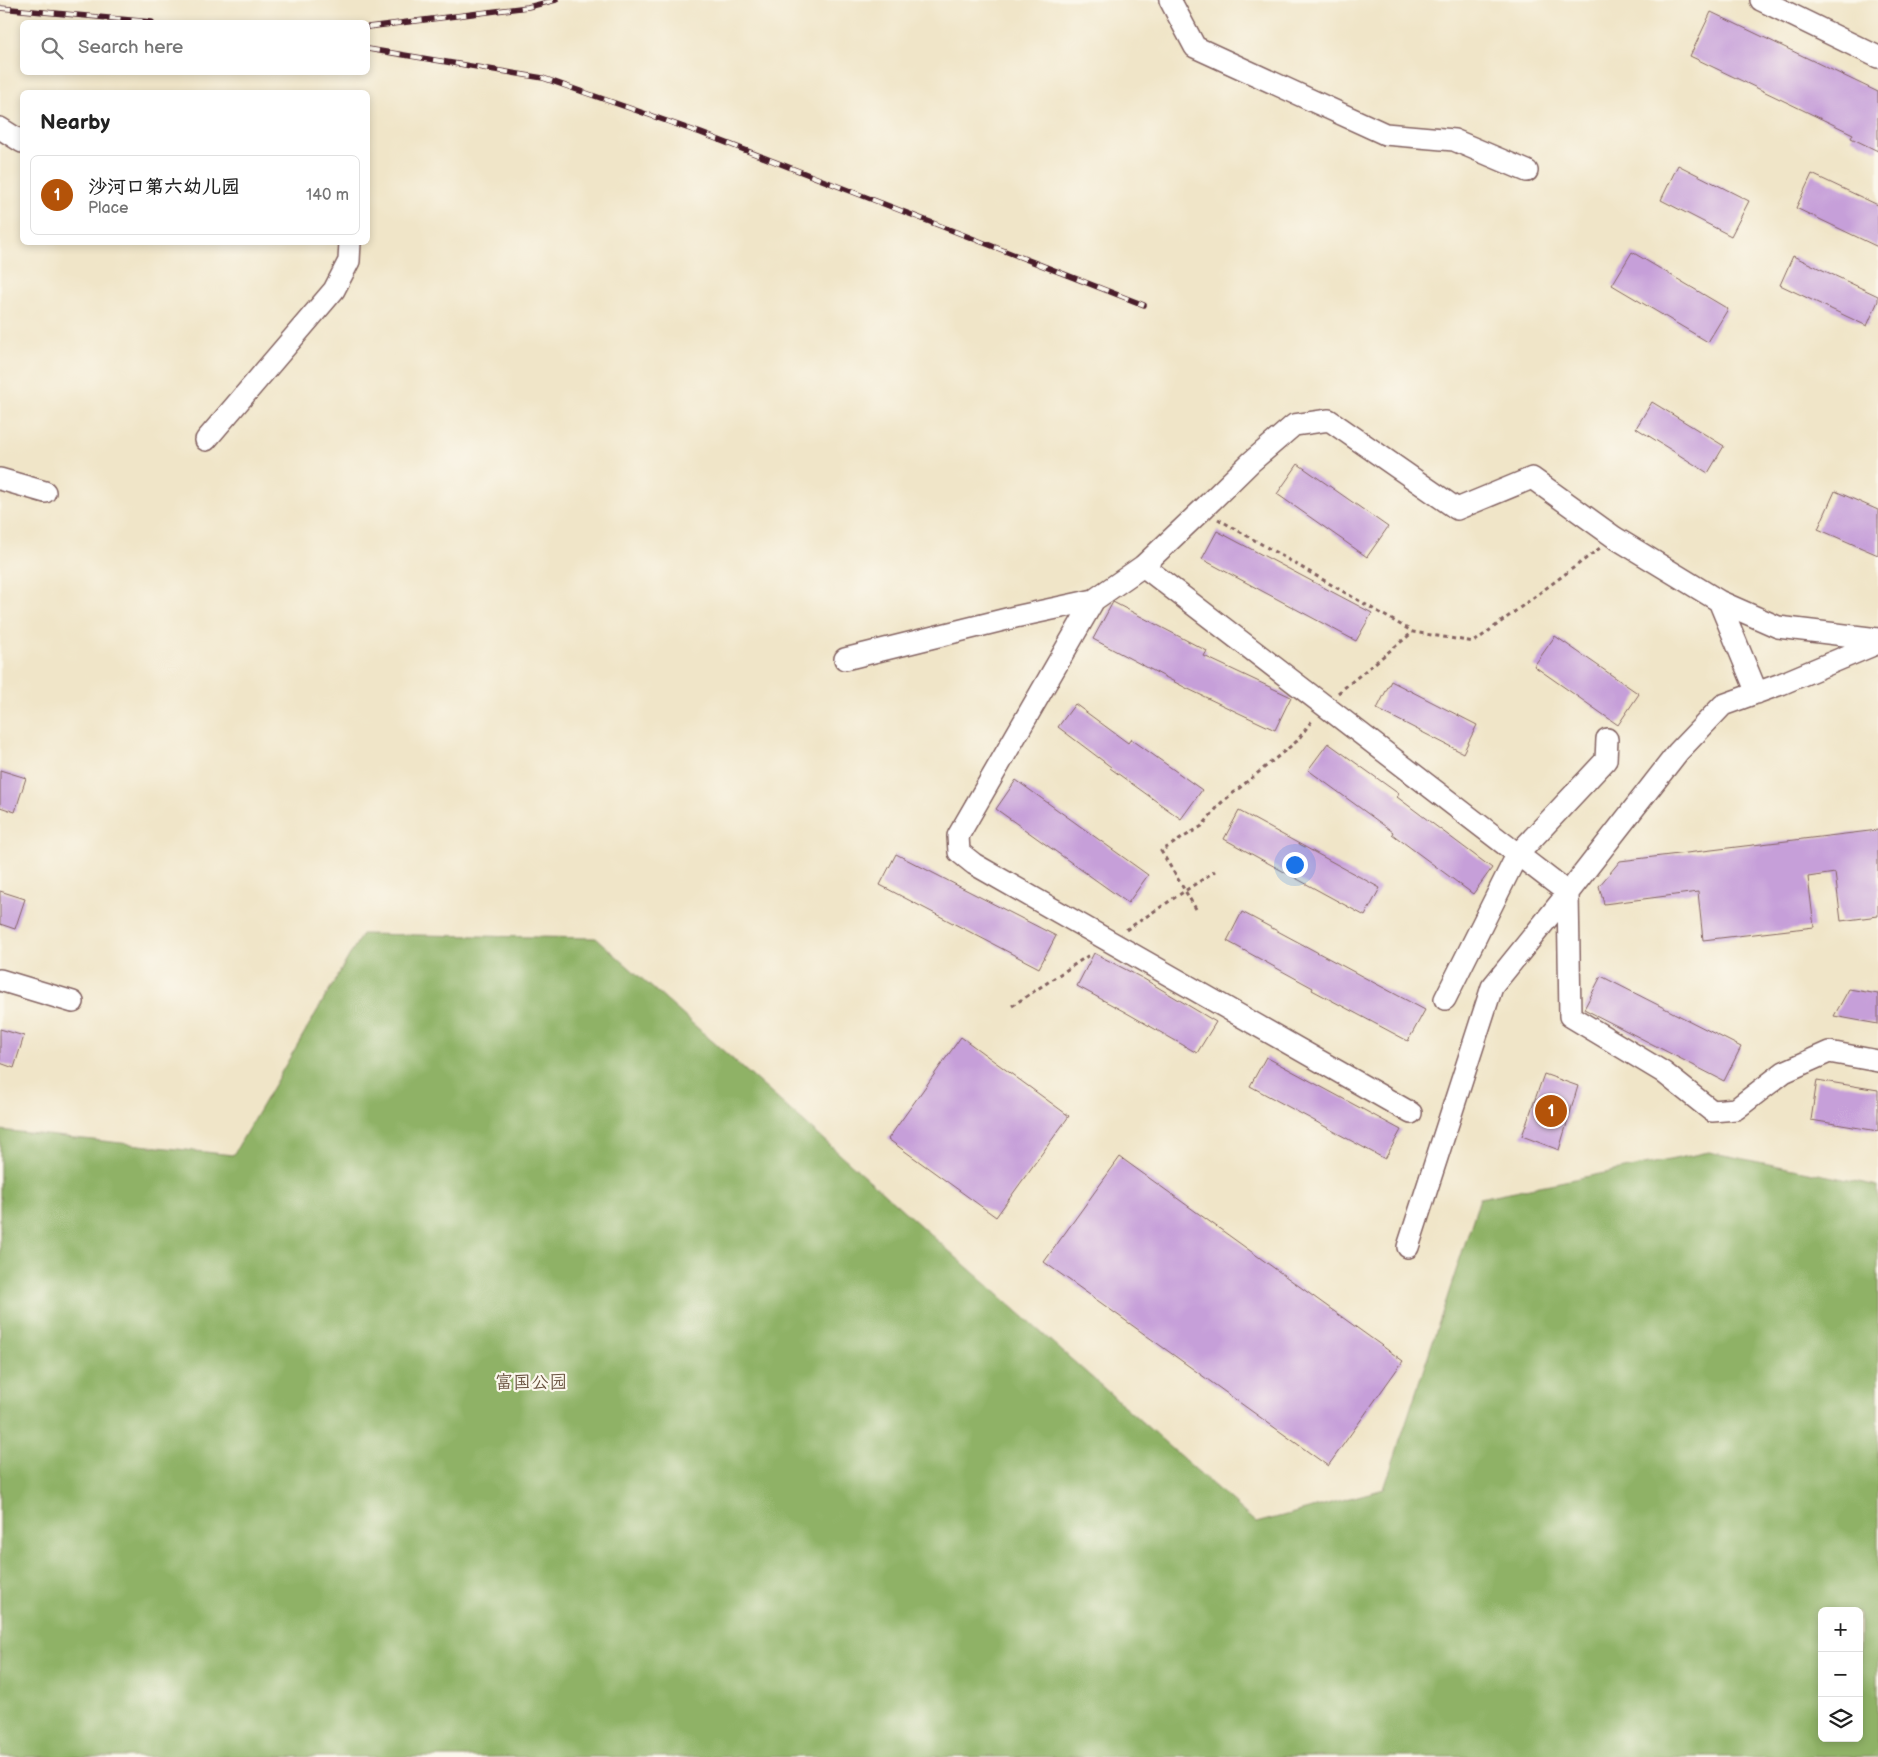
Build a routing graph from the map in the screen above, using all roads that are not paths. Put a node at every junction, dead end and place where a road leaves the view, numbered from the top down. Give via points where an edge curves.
1 (1170, 0) edge
2 (1761, 0) edge
3 (1878, 56) edge
4 (0, 128) edge
5 (20, 141) edge
6 (1527, 171) dead end
7 (350, 245) edge
8 (206, 440) dead end
9 (0, 479) edge
10 (45, 492) dead end
11 (1143, 566) junction
12 (1094, 600) junction
13 (1719, 601) junction
14 (1878, 639) edge
15 (1878, 643) edge
16 (845, 658) dead end
17 (1757, 693) junction
18 (1607, 739) dead end
19 (1518, 854) junction
20 (1568, 893) junction
21 (0, 980) edge
22 (1445, 999) dead end
23 (73, 1002) dead end
24 (1878, 1061) edge
25 (1411, 1112) dead end
26 (1408, 1247) dead end

1 - 6 street via 1195,47 1385,134 1454,140
2 - 3 street
4 - 5 street
7 - 8 street via 349,260 334,290
9 - 10 street
11 - 12 street
11 - 13 street via 1294,425 1329,420 1456,508 1532,478 1614,537
11 - 19 street
12 - 16 street
12 - 25 street via 958,836 959,852 974,864
13 - 14 street via 1778,627
13 - 17 street
15 - 17 street
17 - 20 street via 1723,705 1678,752
18 - 19 street via 1606,760
19 - 20 street
19 - 22 street
20 - 24 street via 1570,1016 1663,1072 1712,1111 1736,1108 1784,1072 1829,1052
20 - 26 street via 1492,987
21 - 23 street

